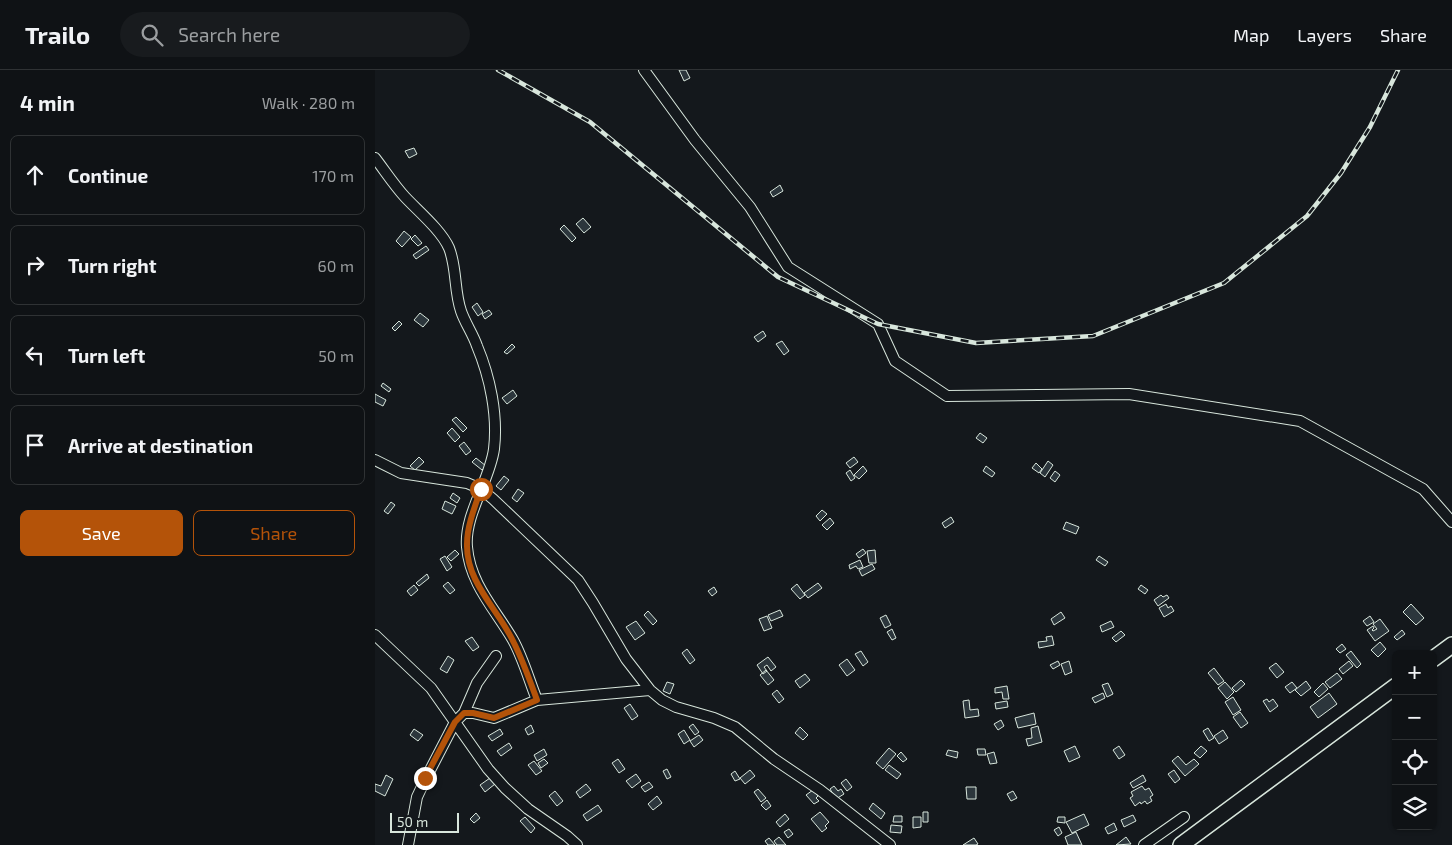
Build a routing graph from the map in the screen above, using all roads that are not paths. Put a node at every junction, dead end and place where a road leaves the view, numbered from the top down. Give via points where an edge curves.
1 (644, 70) edge
2 (375, 158) edge
3 (375, 460) edge
4 (481, 489) junction
5 (1452, 522) edge
6 (375, 635) edge
7 (1452, 645) edge
8 (496, 656) dead end
9 (1437, 656) edge
10 (1392, 689) edge
11 (650, 690) junction
12 (537, 700) junction
13 (464, 713) junction
14 (455, 722) junction
15 (1184, 817) dead end
16 (407, 845) edge
17 (577, 845) edge
18 (889, 845) edge
19 (1144, 845) edge
20 (1181, 845) edge

1 - 5 street via 750,207 788,267 878,324 895,361 947,396 1129,394 1300,421 1423,489
2 - 4 street via 449,248 461,311 485,369 492,401 494,450
3 - 4 street via 401,473 467,483
4 - 11 street via 578,580 626,659
4 - 12 street via 467,544 471,570 514,641
6 - 14 street via 431,688
7 - 9 highway
8 - 13 street via 477,684
10 - 20 highway
11 - 12 street
11 - 18 street via 676,707 735,728
12 - 13 street via 494,718
13 - 14 street
14 - 16 street via 417,797
14 - 17 street via 505,788
15 - 19 street

